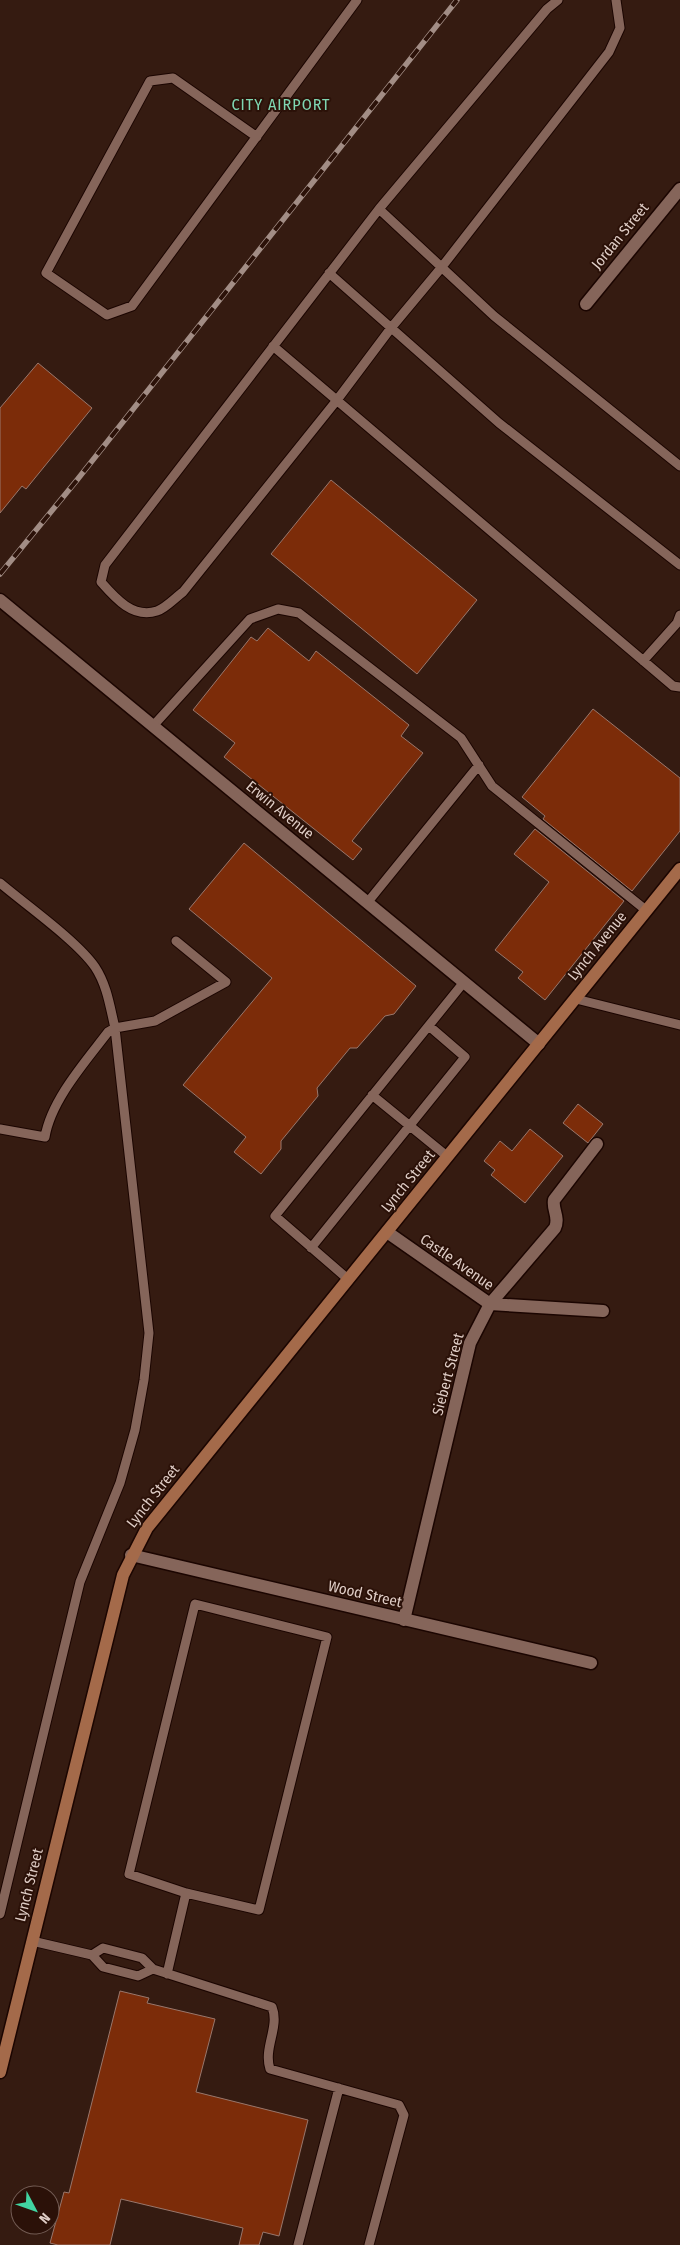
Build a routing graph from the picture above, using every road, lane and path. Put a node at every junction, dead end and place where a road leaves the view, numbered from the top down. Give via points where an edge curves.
1 (357, 0) edge
2 (558, 0) edge
3 (616, 0) edge
4 (257, 137) junction
5 (680, 189) edge
6 (379, 209) junction
7 (441, 268) junction
8 (329, 273) junction
9 (586, 304) dead end
10 (391, 328) junction
11 (273, 346) junction
12 (337, 400) junction
13 (680, 466) edge
14 (680, 565) edge
15 (0, 600) edge
16 (680, 615) edge
17 (643, 661) junction
18 (680, 687) edge
19 (153, 726) junction
20 (478, 765) junction
21 (680, 869) edge
22 (0, 883) edge
23 (367, 903) junction
24 (647, 911) junction
25 (176, 941) dead end
26 (464, 982) junction
27 (576, 998) junction
28 (680, 1025) edge
29 (428, 1026) junction
30 (116, 1028) junction
31 (539, 1044) junction
32 (372, 1095) junction
33 (410, 1125) junction
34 (0, 1129) edge
35 (597, 1144) dead end
36 (448, 1157) junction
37 (387, 1232) junction
38 (311, 1248) junction
39 (349, 1280) junction
40 (490, 1304) junction
41 (603, 1311) dead end
42 (131, 1555) junction
43 (404, 1620) junction
44 (591, 1663) dead end
45 (186, 1893) junction
46 (0, 1914) edge
47 (32, 1941) junction
48 (92, 1955) junction
49 (153, 1969) junction
50 (167, 1974) junction
51 (0, 2072) edge
52 (339, 2088) junction
53 (298, 2245) edge
54 (369, 2245) edge

1 - 4 lane
2 - 6 lane via 547,9
3 - 7 lane via 620,28 609,52
4 - 4 lane via 132,306 107,315 46,273 150,81 173,78
5 - 9 street, Jordan Street
6 - 7 lane
6 - 8 lane
7 - 10 lane
7 - 13 lane via 494,316
8 - 10 lane
8 - 11 lane
10 - 12 lane
10 - 14 lane via 498,423
11 - 12 lane
11 - 12 lane via 105,565 101,582 119,603 137,612 158,611 183,592
12 - 17 lane
15 - 19 street, Erwin Avenue
16 - 17 lane
17 - 18 lane via 673,686
19 - 20 lane via 250,619 278,609 299,613 343,645 461,738
19 - 23 street, Erwin Avenue
20 - 23 lane
20 - 24 lane via 492,786
21 - 24 street, Lynch Avenue
22 - 30 lane via 94,965 103,981
23 - 26 street, Erwin Avenue
24 - 27 street, Lynch Avenue
25 - 30 lane via 226,982 155,1021
26 - 29 lane
26 - 31 street, Erwin Avenue
27 - 28 lane
27 - 31 street, Lynch Avenue
29 - 32 lane
29 - 33 lane via 465,1057
30 - 34 lane via 108,1032 74,1076 53,1112 46,1137
30 - 46 lane via 149,1333 144,1380 135,1430 120,1483 80,1582
31 - 36 street, Lynch Street
32 - 33 lane
32 - 38 lane via 275,1216
33 - 36 lane
33 - 38 lane
35 - 40 street, Siebert Street via 554,1200 558,1218 556,1228
36 - 37 street, Lynch Street
37 - 39 street, Lynch Street
37 - 40 street, Castle Avenue
38 - 39 lane
39 - 42 street, Lynch Street via 147,1528
40 - 41 street, Castle Avenue
40 - 43 street, Siebert Street via 470,1343
42 - 43 street, Wood Street
42 - 47 street, Lynch Street via 120,1585
43 - 44 street, Wood Street
45 - 45 lane via 259,1910 327,1637 195,1604 129,1874
45 - 50 lane
47 - 48 lane
47 - 51 street, Lynch Street
48 - 49 lane via 103,1948 142,1958
48 - 49 lane via 103,1967 138,1976
49 - 50 lane
50 - 52 lane via 272,2007 276,2017 267,2060 270,2069
52 - 53 lane
52 - 54 lane via 399,2105 404,2115

